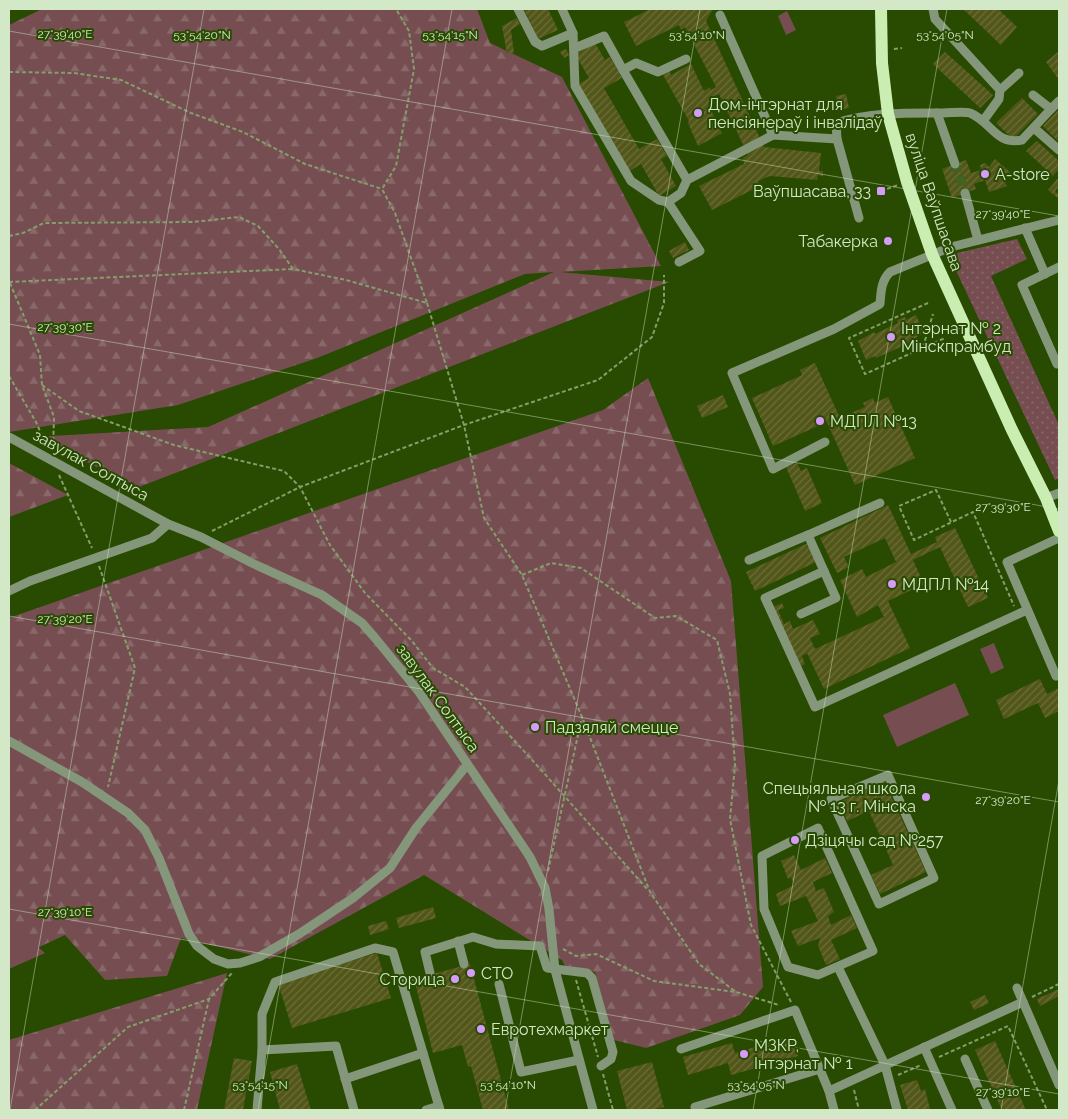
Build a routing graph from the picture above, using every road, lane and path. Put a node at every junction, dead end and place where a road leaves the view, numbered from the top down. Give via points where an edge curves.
1 (396, 9) edge
2 (518, 9) edge
3 (562, 9) edge
4 (933, 9) edge
5 (883, 11) edge
6 (720, 15) dead end
7 (574, 33) junction
8 (575, 48) junction
9 (686, 59) dead end
10 (623, 70) junction
11 (9, 72) edge
12 (1019, 73) dead end
13 (1000, 90) junction
14 (1033, 95) dead end
15 (1059, 101) edge
16 (1051, 109) junction
17 (937, 113) junction
18 (888, 114) junction
19 (983, 121) junction
20 (1034, 128) junction
21 (773, 135) junction
22 (837, 139) junction
23 (1059, 150) edge
24 (955, 164) tunnel mouth
25 (687, 180) junction
26 (907, 182) junction
27 (382, 189) junction
28 (881, 191) dead end
29 (965, 193) tunnel mouth
30 (668, 202) junction
31 (859, 218) dead end
32 (1059, 220) edge
33 (1025, 228) junction
34 (9, 236) edge
35 (978, 240) junction
36 (932, 254) junction
37 (679, 262) dead end
38 (1059, 267) edge
39 (293, 268) junction
40 (1045, 274) junction
41 (664, 275) dead end
42 (9, 282) edge
43 (427, 303) junction
44 (928, 304) dead end
45 (932, 314) dead end
46 (945, 338) dead end
47 (923, 348) junction
48 (1059, 363) edge
49 (9, 376) edge
50 (42, 386) junction
51 (464, 425) junction
52 (9, 437) edge
53 (825, 442) dead end
54 (52, 460) junction
55 (300, 487) junction
56 (1059, 493) edge
57 (1046, 498) junction
58 (880, 503) dead end
59 (951, 522) junction
60 (168, 524) junction
61 (1059, 531) edge
62 (808, 535) junction
63 (201, 537) junction
64 (1059, 538) edge
65 (96, 558) junction
66 (749, 560) dead end
67 (824, 571) junction
68 (522, 574) junction
69 (9, 591) edge
70 (1027, 610) junction
71 (801, 614) dead end
72 (1018, 614) junction
73 (1056, 676) dead end
74 (582, 717) junction
75 (9, 741) edge
76 (467, 765) junction
77 (565, 796) junction
78 (105, 797) junction
79 (934, 878) joint
80 (545, 888) junction
81 (650, 892) junction
82 (458, 942) junction
83 (552, 944) junction
84 (240, 963) junction
85 (464, 964) dead end
86 (838, 967) junction
87 (555, 970) junction
88 (574, 971) junction
89 (430, 973) dead end
90 (499, 984) dead end
91 (1059, 984) edge
92 (1017, 988) dead end
93 (736, 992) junction
94 (209, 999) junction
95 (1022, 1002) junction
96 (795, 1010) junction
97 (924, 1047) junction
98 (681, 1049) dead end
99 (262, 1050) junction
100 (423, 1053) junction
101 (579, 1060) junction
102 (965, 1060) dead end
103 (930, 1061) junction
104 (885, 1065) junction
105 (601, 1066) junction
106 (820, 1070) junction
107 (345, 1079) junction
108 (888, 1079) junction
109 (851, 1081) junction
110 (1059, 1085) edge
111 (829, 1091) junction
112 (440, 1108) edge
113 (35, 1110) edge
114 (184, 1110) edge
115 (257, 1110) edge
116 (354, 1110) edge
117 (426, 1110) edge
118 (593, 1110) edge
119 (613, 1110) edge
120 (696, 1110) edge
121 (834, 1110) edge
122 (859, 1110) edge
123 (897, 1110) edge
124 (952, 1110) edge
125 (988, 1110) edge
126 (1047, 1110) edge

1 - 27 path via 409,30 414,69 396,166
2 - 7 street via 535,42 542,46
3 - 7 street
4 - 13 street via 935,19
5 - 18 main road, вуліца Ваўпшасава via 882,63
6 - 21 street
7 - 8 street
8 - 10 street via 604,36
8 - 30 street via 575,86 631,181 659,200
9 - 10 street via 658,72 636,63
10 - 25 street
11 - 27 path via 74,73 121,80 191,113 243,132 305,164
12 - 13 street
13 - 19 street via 999,99
14 - 16 street
15 - 16 street
16 - 20 street
17 - 18 street
17 - 19 street via 969,113
17 - 24 street
18 - 22 street via 836,123
18 - 26 main road, вуліца Ваўпшасава
19 - 20 street via 995,134 1010,141 1022,140
20 - 23 street
21 - 22 street
21 - 25 street
22 - 31 street
25 - 30 street via 682,192
26 - 28 path
26 - 36 main road, вуліца Ваўпшасава
27 - 43 path via 395,213
29 - 35 street
30 - 37 street via 700,251
32 - 33 street
33 - 35 street
33 - 40 street
34 - 39 path via 44,223 193,222 239,217 258,226
35 - 36 street
36 - 53 street via 890,272 881,288 880,304 834,329 732,373 773,469
36 - 57 main road, вуліца Ваўпшасава
38 - 40 street
39 - 42 path
39 - 43 path
40 - 48 street via 1022,285
41 - 51 path via 664,303 652,337 598,380
42 - 50 path via 40,355
43 - 51 path
44 - 47 path via 849,338 865,374
45 - 47 path
46 - 47 path
49 - 54 path via 36,422
50 - 54 path via 54,417
50 - 55 path via 79,411 174,445 284,471
51 - 55 path
51 - 68 path via 484,518
52 - 54 street, завулак Солтыса
54 - 60 street, завулак Солтыса
54 - 65 path
55 - 63 path
55 - 77 path via 330,545 365,593 412,641 432,668 465,687
56 - 57 street
57 - 61 main road, вуліца Ваўпшасава
58 - 62 street
59 - 59 path via 914,540 900,506 936,490
59 - 72 path via 973,512
60 - 63 street, завулак Солтыса
60 - 65 street via 152,538
62 - 66 street
62 - 67 street
63 - 76 street, завулак Солтыса via 322,595 362,623 419,692
64 - 70 street via 1007,562
65 - 69 street
65 - 78 path via 135,668
67 - 71 street via 836,598
67 - 72 street via 765,598 815,707
68 - 74 path
68 - 96 path via 551,563 581,568 655,618 676,616 717,640 730,694 735,765 730,819 751,925
70 - 72 street
70 - 73 street
74 - 77 path
74 - 81 path
75 - 78 street
76 - 80 street, завулак Солтыса via 530,857
76 - 84 street via 416,828 390,868 353,898 299,934 259,957
77 - 80 path
77 - 81 path
78 - 84 street via 145,830 197,946 214,960
79 - 79 street via 879,904 831,798 888,775
80 - 83 street, завулак Солтыса
81 - 93 path via 699,964
82 - 85 street
82 - 87 street via 473,937 496,944 540,946 547,968
82 - 89 street via 425,952
83 - 87 street, завулак Солтыса
83 - 93 path via 576,956 596,954 654,981
84 - 94 path
86 - 86 street via 818,976 788,967 764,908 762,856 818,828 873,951
86 - 104 street
87 - 88 street
87 - 101 street, завулак Солтыса
88 - 105 path
88 - 105 street via 592,978 613,1052 611,1059
90 - 101 street via 521,1072
91 - 95 path
92 - 95 street
93 - 96 path
94 - 113 path via 128,1028
94 - 114 path
95 - 97 street
95 - 110 street
96 - 98 street
96 - 106 street
97 - 103 street
97 - 104 street
99 - 100 street via 262,1014 275,982 375,948 393,952
99 - 107 street via 336,1046
99 - 115 street
100 - 107 street
100 - 112 street
101 - 118 street, завулак Солтыса
102 - 125 street
103 - 108 path
103 - 124 street
103 - 126 path via 1008,1026
104 - 108 street
104 - 109 street
105 - 119 path
106 - 111 street
106 - 120 street via 695,1107
107 - 116 street
108 - 123 street
109 - 111 street
109 - 122 path
111 - 121 street
112 - 117 street

